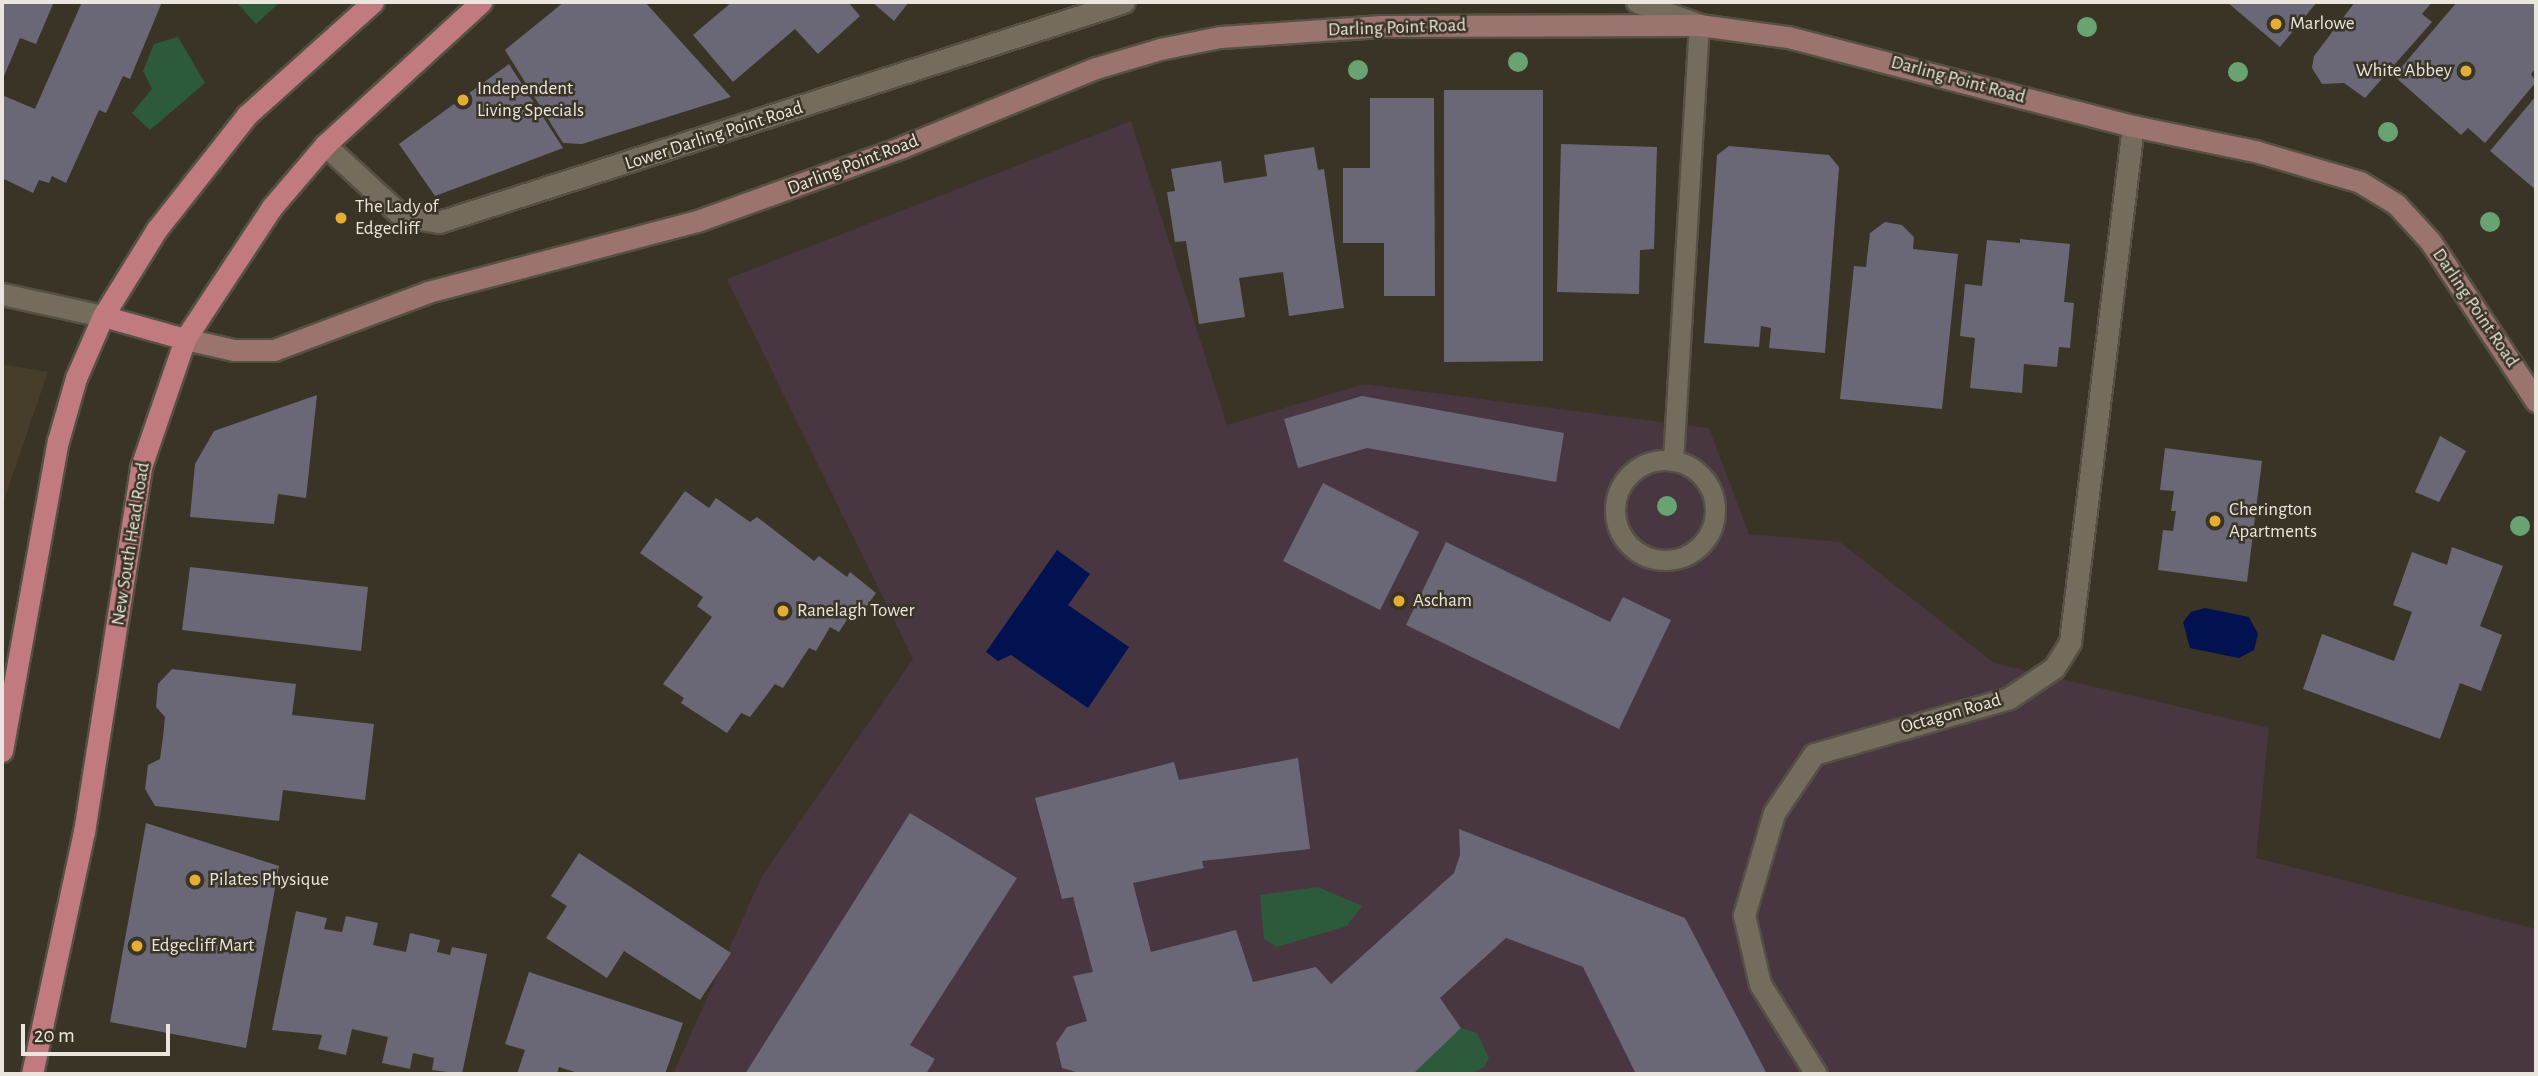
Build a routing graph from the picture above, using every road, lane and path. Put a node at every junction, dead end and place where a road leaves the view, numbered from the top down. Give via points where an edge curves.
1 (373, 2) edge
2 (481, 2) edge
3 (1124, 2) edge
4 (1637, 2) edge
5 (1699, 25) junction
6 (2133, 126) junction
7 (325, 145) junction
8 (2, 294) edge
9 (103, 316) junction
10 (185, 339) junction
11 (2536, 401) edge
12 (1674, 461) junction
13 (2, 751) edge
14 (32, 1074) edge
15 (1816, 1074) edge

1 - 9 main road via 247,115 157,229
2 - 7 main road, New South Head Road
3 - 7 street, Lower Darling Point Road via 439,222 402,216
4 - 5 street
5 - 6 street, Darling Point Road via 1788,37
5 - 10 street, Darling Point Road via 1382,26 1220,37 1160,49 1097,68 902,147 697,221 439,288 274,350 234,350
5 - 12 lane
6 - 11 street, Darling Point Road via 2255,150 2360,182 2396,204 2430,241
6 - 15 street, Octagon Road via 2070,642 2054,668 2009,698 1814,754 1774,813 1744,915 1759,984
7 - 10 main road, New South Head Road via 272,207
8 - 9 street
9 - 10 main road
9 - 13 main road via 76,378 58,441
10 - 14 main road, New South Head Road via 141,467 84,832
12 - 12 lane via 1640,466 1618,492 1617,526 1637,552 1652,559 1684,557 1708,536 1714,520 1710,489 1702,476

